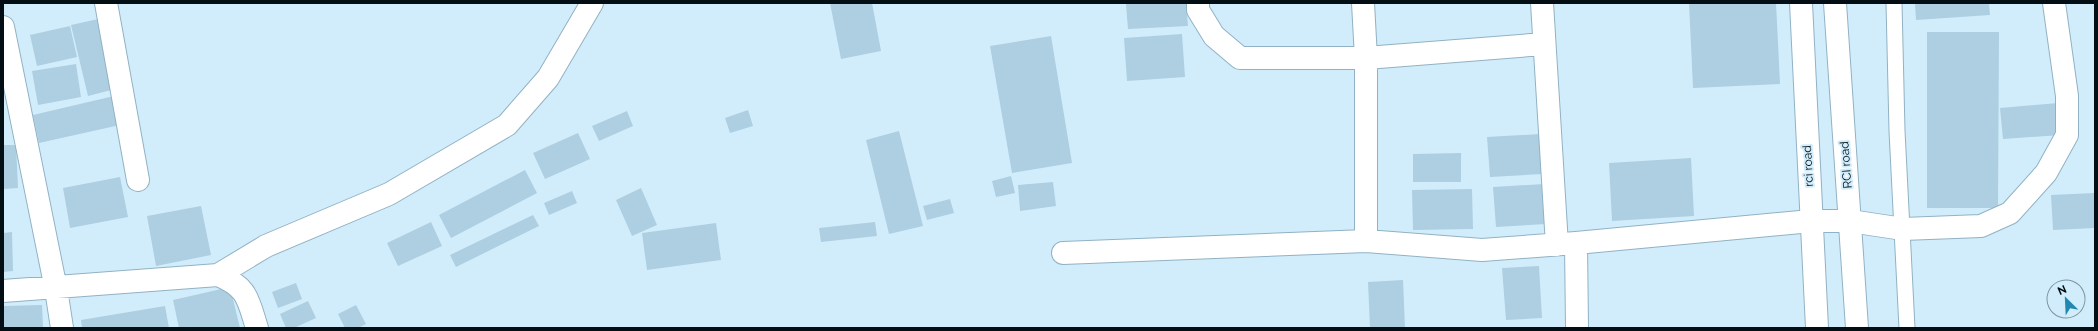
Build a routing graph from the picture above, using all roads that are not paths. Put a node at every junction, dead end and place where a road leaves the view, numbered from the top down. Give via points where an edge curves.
1 (106, 3) edge
2 (592, 3) edge
3 (1198, 3) edge
4 (1363, 3) edge
5 (1542, 3) edge
6 (1801, 3) edge
7 (1835, 3) edge
8 (1894, 3) edge
9 (2054, 3) edge
10 (3, 27) edge
11 (1544, 44) junction
12 (1366, 58) junction
13 (138, 180) dead end
14 (1811, 221) junction
15 (1850, 221) junction
16 (1903, 229) junction
17 (1366, 241) junction
18 (1566, 244) junction
19 (1063, 253) dead end
20 (218, 275) junction
21 (56, 289) junction
22 (3, 291) edge
23 (62, 328) edge
24 (257, 328) edge
25 (1577, 328) edge
26 (1817, 328) edge
27 (1857, 328) edge
28 (1908, 328) edge

1 - 13 street
2 - 20 street via 548,78 507,125 389,194 266,246
3 - 12 street via 1198,10 1214,36 1240,58
4 - 12 street
5 - 11 street
6 - 14 street, rci road
7 - 15 street, RCI road
8 - 16 lane via 1897,131
9 - 16 street via 2067,96 2068,135 2046,172 2010,213 1981,226
10 - 21 street
11 - 12 street
11 - 18 street
12 - 17 street
14 - 15 street
14 - 18 street
14 - 26 street, rci road
15 - 16 street
15 - 27 street, RCI road
16 - 28 lane
17 - 18 street via 1482,250
17 - 19 street
18 - 25 street
20 - 21 street
20 - 24 street via 232,281 246,294
21 - 22 street
21 - 23 street

